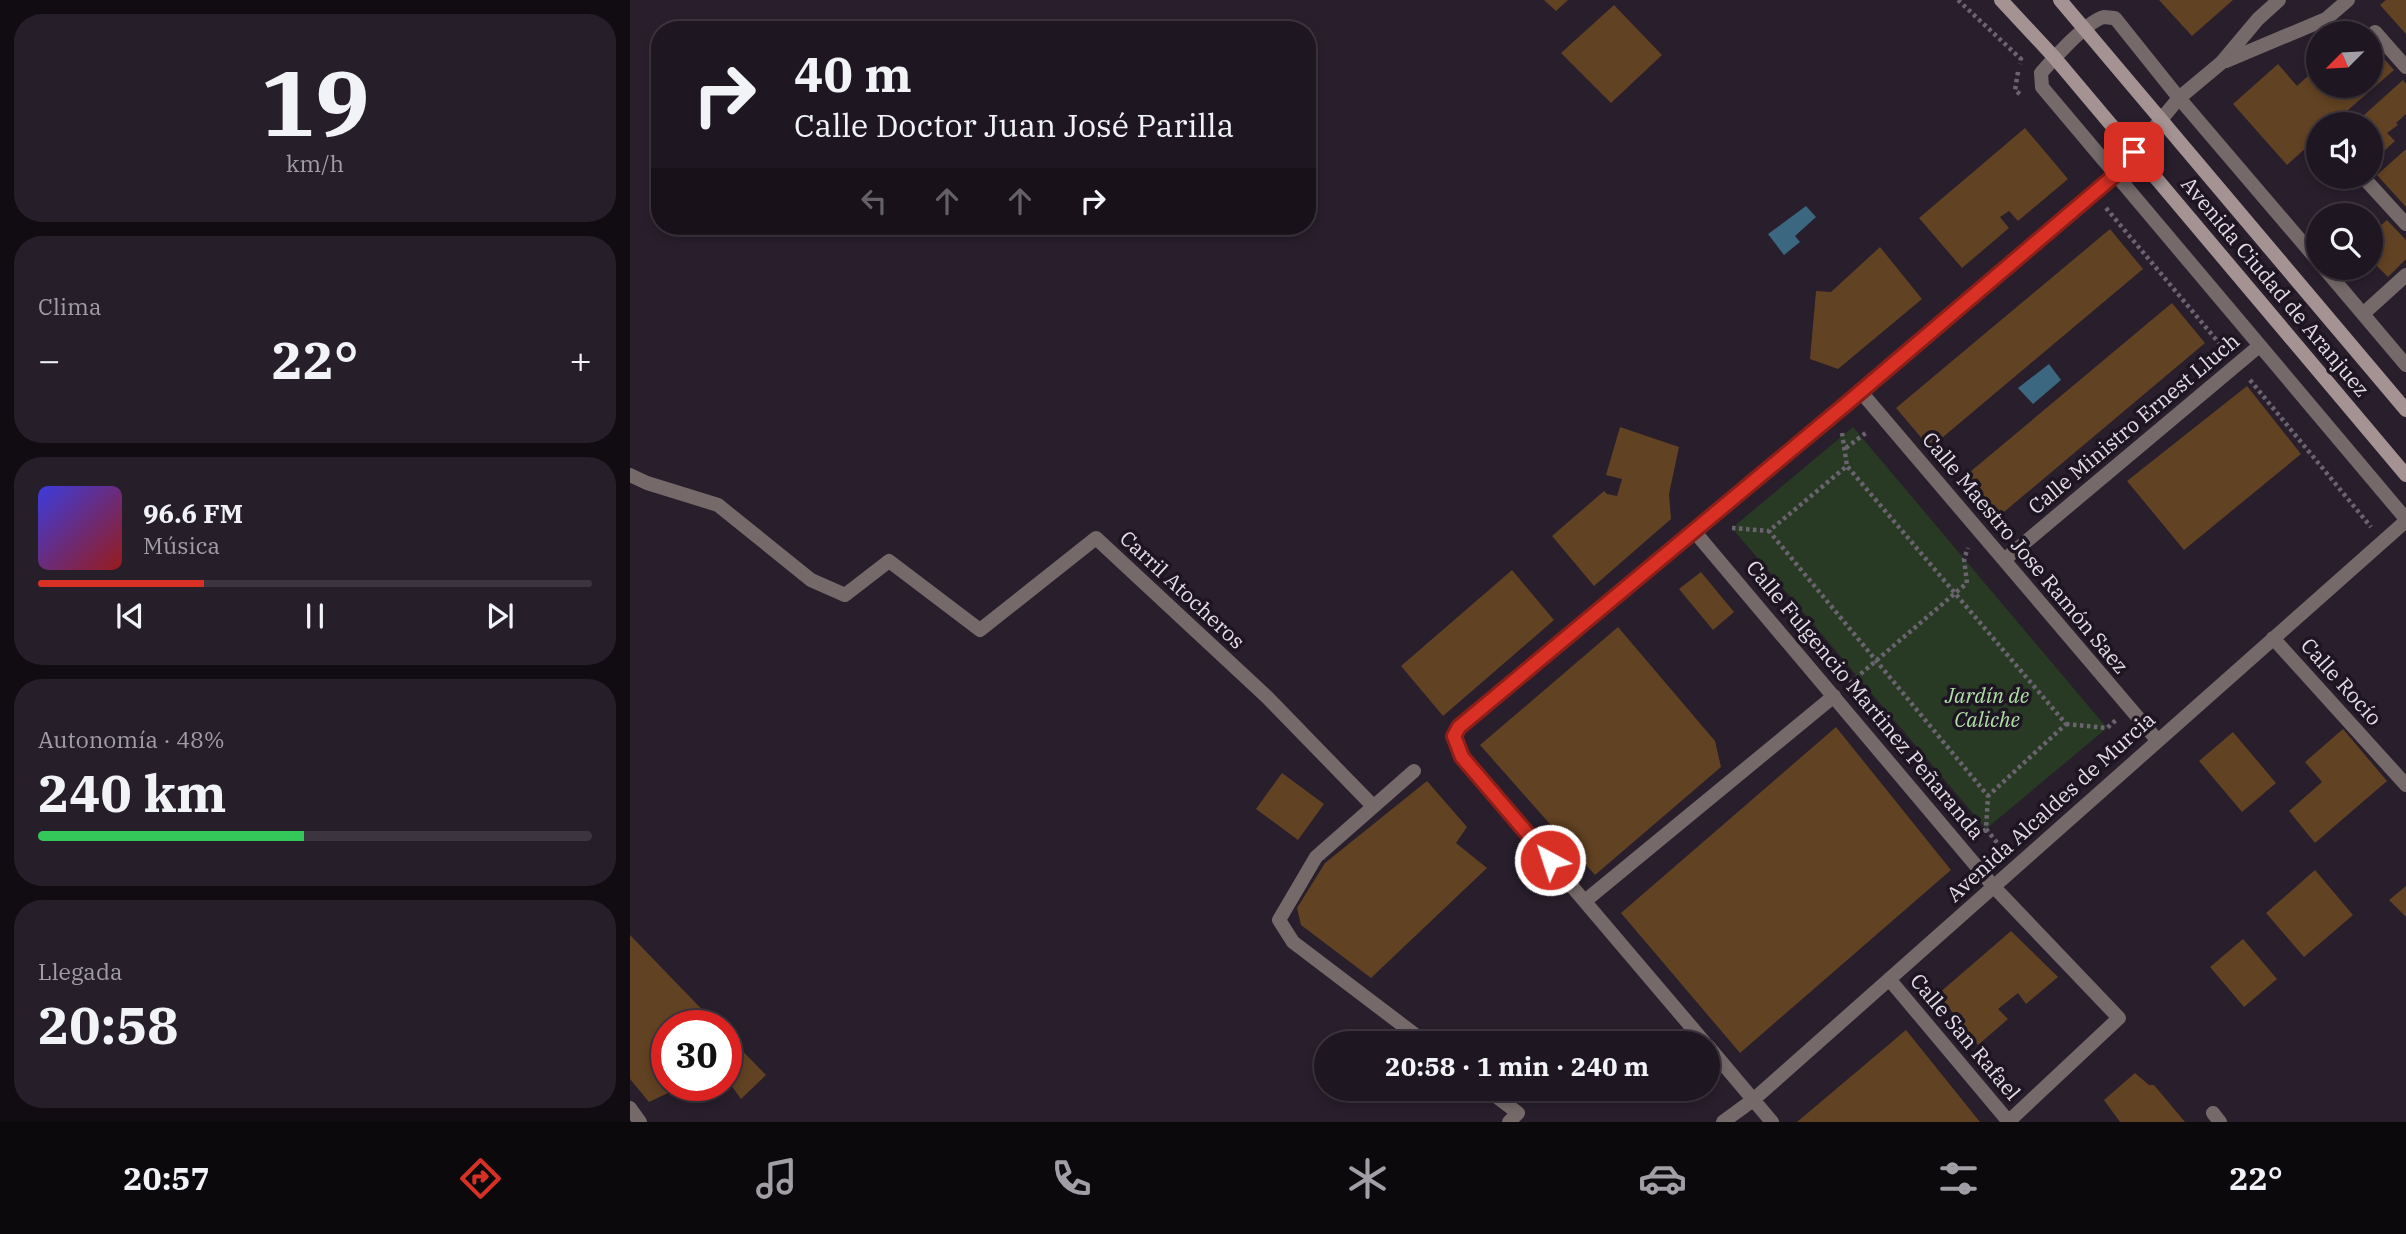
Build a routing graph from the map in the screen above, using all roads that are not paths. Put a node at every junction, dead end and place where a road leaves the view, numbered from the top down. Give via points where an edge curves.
1 (2001, 0) edge
2 (2060, 0) edge
3 (2279, 0) edge
4 (2348, 0) edge
5 (2084, 30) junction
6 (2384, 42) edge
7 (2054, 57) junction
8 (2221, 63) junction
9 (2406, 66) edge
10 (2179, 98) junction
11 (2161, 119) junction
12 (2134, 152) junction
13 (2115, 175) junction
14 (2374, 189) edge
15 (2406, 224) edge
16 (2306, 247) edge
17 (2406, 275) edge
18 (2334, 280) edge
19 (2363, 314) junction
20 (2258, 347) junction
21 (2406, 365) edge
22 (1860, 392) junction
23 (2406, 410) edge
24 (630, 475) edge
25 (2406, 475) edge
26 (2406, 520) edge
27 (1694, 531) junction
28 (2004, 560) junction
29 (2273, 638) junction
30 (1834, 696) junction
31 (2158, 741) junction
32 (1414, 771) dead end
33 (2406, 785) edge
34 (1373, 806) junction
35 (1994, 887) junction
36 (1585, 901) junction
37 (1889, 979) junction
38 (1410, 1031) edge
39 (1695, 1031) edge
40 (1720, 1061) edge
41 (1753, 1100) junction
42 (1497, 1101) edge
43 (630, 1108) edge
44 (1513, 1118) edge
45 (640, 1122) edge
46 (1530, 1122) edge
47 (1723, 1122) edge
48 (1772, 1122) edge
49 (2009, 1122) edge

1 - 7 main road, Avenida Ciudad de Aranjuez
2 - 5 main road, Avenida Ciudad de Aranjuez
3 - 8 street
4 - 8 street via 2326,19
5 - 7 street
5 - 10 street via 2102,17 2115,18
5 - 11 main road, Avenida Ciudad de Aranjuez
6 - 9 street
7 - 12 main road, Avenida Ciudad de Aranjuez
7 - 13 street via 2040,73 2042,87
8 - 10 street
10 - 11 street
10 - 16 street
11 - 12 street
11 - 23 main road, Avenida Ciudad de Aranjuez
12 - 13 street
12 - 25 main road, Avenida Ciudad de Aranjuez
13 - 20 street
13 - 22 street
14 - 15 street
17 - 19 street
18 - 19 street
19 - 21 street
20 - 26 street
20 - 28 street, Calle Ministro Ernest Lluch
22 - 27 street
22 - 28 street, Calle Maestro Jose Ramón Saez
24 - 34 street, Carril Atocheros via 718,505 811,580 845,595 889,561 980,630 1096,538 1267,697
26 - 29 street, Avenida Alcaldes de Murcia
27 - 30 street, Calle Fulgencio Martinez Peñaranda
27 - 36 street via 1459,727 1454,736 1462,757
28 - 31 street, Calle Maestro Jose Ramón Saez
29 - 31 street, Avenida Alcaldes de Murcia
29 - 33 street, Calle Rocío
30 - 35 street, Calle Fulgencio Martinez Peñaranda
30 - 36 street
31 - 35 street, Avenida Alcaldes de Murcia
32 - 34 street
34 - 38 street via 1316,857 1279,920 1293,942
35 - 37 street, Avenida Alcaldes de Murcia
35 - 49 street, Calle Fulgencio Martinez Peñaranda via 2119,1018
36 - 39 street
37 - 41 street, Avenida Alcaldes de Murcia
37 - 49 street, Calle San Rafael
40 - 41 street
41 - 47 street, Avenida Alcaldes de Murcia
41 - 48 street
42 - 44 street
43 - 45 street
44 - 46 street

